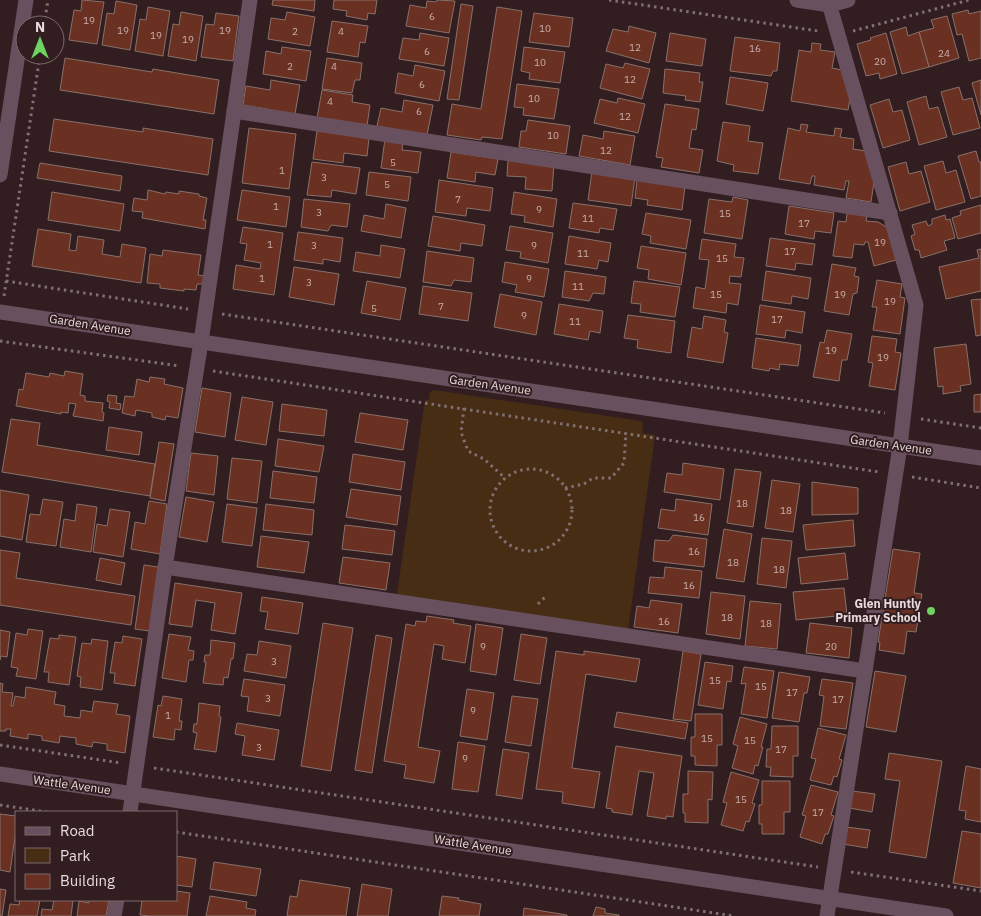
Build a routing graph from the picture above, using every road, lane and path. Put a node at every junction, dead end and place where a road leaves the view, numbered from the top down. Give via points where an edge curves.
1 (26, 0) edge
2 (48, 0) edge
3 (250, 0) edge
4 (797, 0) edge
5 (848, 0) edge
6 (829, 2) edge
7 (46, 15) edge
8 (38, 65) edge
9 (234, 111) junction
10 (0, 175) edge
11 (890, 213) junction
12 (6, 281) junction
13 (205, 311) junction
14 (1, 312) edge
15 (0, 341) edge
16 (201, 342) junction
17 (197, 369) junction
18 (464, 408) junction
19 (904, 416) junction
20 (981, 428) edge
21 (626, 433) junction
22 (900, 446) junction
23 (981, 458) edge
24 (896, 474) junction
25 (505, 478) junction
26 (565, 488) junction
27 (981, 488) edge
28 (165, 567) junction
29 (865, 671) junction
30 (0, 745) edge
31 (137, 766) junction
32 (0, 774) edge
33 (132, 794) junction
34 (0, 805) edge
35 (40, 811) edge
36 (130, 811) edge
37 (178, 832) edge
38 (834, 870) junction
39 (981, 891) edge
40 (829, 899) junction
41 (117, 901) edge
42 (114, 916) edge
43 (734, 916) edge
44 (827, 916) edge
45 (946, 916) edge

1 - 10 street
2 - 7 path
3 - 9 street
4 - 6 street
5 - 6 street
6 - 11 street
8 - 12 path
9 - 11 street
9 - 13 street
11 - 19 street via 916,305
12 - 13 path
12 - 14 path
13 - 16 street
13 - 19 path
14 - 16 street, Garden Avenue
15 - 17 path
16 - 17 street
16 - 22 street, Garden Avenue
17 - 18 path
17 - 28 street
18 - 21 path
18 - 25 path via 461,432 468,451 484,459
19 - 20 path
19 - 22 street
21 - 24 path
21 - 26 path via 624,462 611,478 593,478 584,484
22 - 23 street, Garden Avenue
22 - 24 street
24 - 27 path
24 - 29 street
25 - 26 path via 517,471 534,469 548,472
25 - 26 path via 495,489 490,517 495,530 506,543 519,549 547,548 568,529 572,506
28 - 29 street
28 - 31 street
29 - 38 street
30 - 31 path
31 - 33 street
31 - 38 path
32 - 33 street, Wattle Avenue
33 - 36 street
33 - 40 street, Wattle Avenue
34 - 35 path
37 - 43 path
38 - 39 path
38 - 40 street
40 - 44 street
40 - 45 street, Wattle Avenue
41 - 42 street

